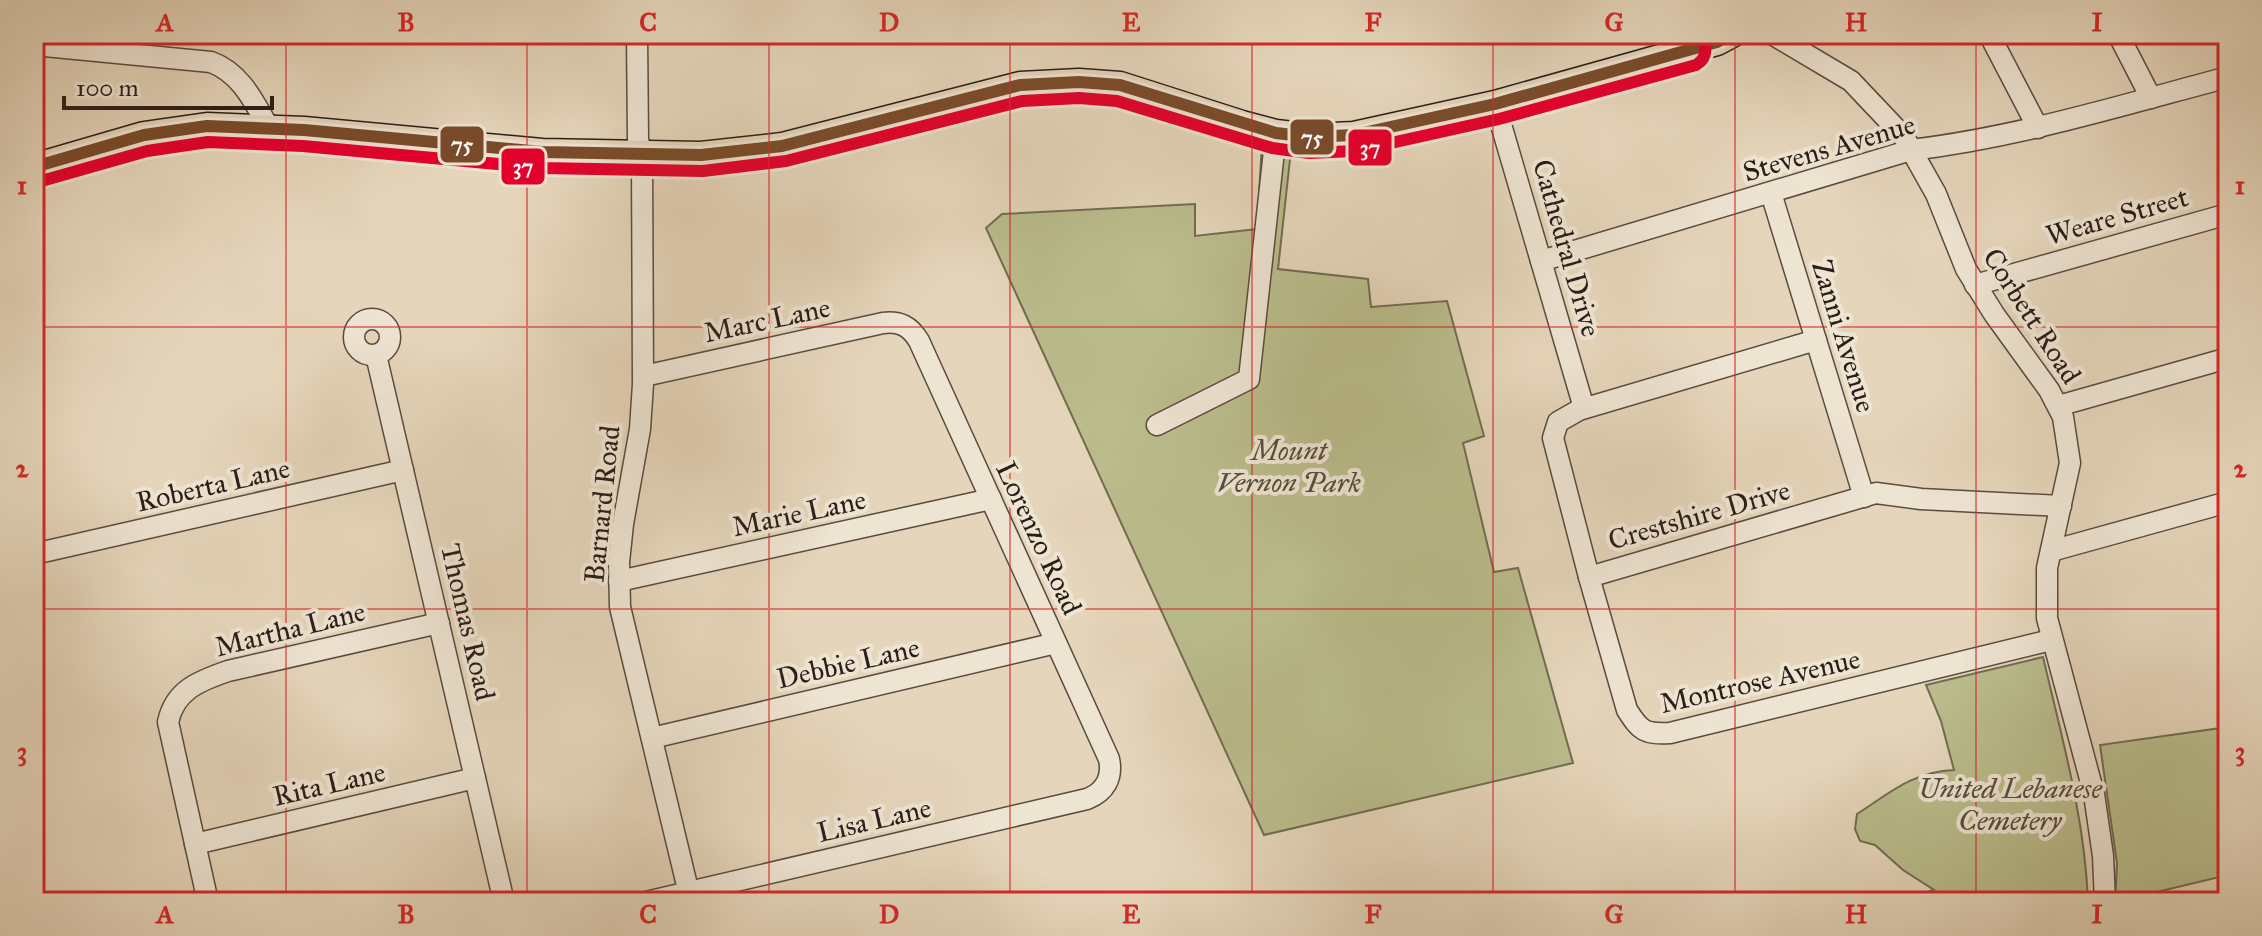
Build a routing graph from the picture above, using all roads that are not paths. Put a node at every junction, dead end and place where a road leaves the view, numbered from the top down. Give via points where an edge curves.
1 (637, 34) edge
2 (1732, 34) edge
3 (1772, 34) edge
4 (1989, 34) edge
5 (2118, 34) edge
6 (1687, 42) edge
7 (34, 45) edge
8 (2228, 77) edge
9 (2151, 98) junction
10 (1495, 104) junction
11 (269, 128) junction
12 (2038, 128) junction
13 (1276, 133) junction
14 (1911, 150) junction
15 (642, 153) junction
16 (34, 167) edge
17 (1771, 193) junction
18 (2228, 214) edge
19 (1541, 261) junction
20 (1975, 285) junction
21 (903, 325) joint
22 (1816, 340) junction
23 (376, 355) dead end
24 (2228, 358) edge
25 (644, 376) junction
26 (2058, 406) junction
27 (1584, 408) junction
28 (1157, 425) dead end
29 (403, 470) junction
30 (1864, 497) junction
31 (991, 499) junction
32 (2228, 502) edge
33 (2061, 506) junction
34 (2051, 551) junction
35 (34, 554) edge
36 (1589, 577) junction
37 (619, 581) junction
38 (439, 623) junction
39 (1056, 643) junction
40 (2053, 647) junction
41 (652, 738) junction
42 (475, 778) junction
43 (1108, 781) joint
44 (195, 844) junction
45 (690, 897) edge
46 (208, 902) edge
47 (504, 902) edge
48 (646, 902) edge
49 (2105, 902) edge

1 - 15 street, Barnard Road
2 - 6 main road
3 - 14 street, Corbett Road via 1851,81
4 - 12 street
5 - 9 street
6 - 10 main road
7 - 11 street via 211,62 238,80
8 - 9 street, Stevens Avenue
9 - 12 street, Stevens Avenue
10 - 13 main road via 1354,135
10 - 19 street, Cathedral Drive
11 - 15 main road via 542,152
11 - 16 main road via 174,130
12 - 14 street, Stevens Avenue
13 - 15 main road via 1134,88 1079,82 1020,85 782,146 701,155
13 - 28 street via 1249,379
14 - 17 street, Stevens Avenue
14 - 20 street, Corbett Road
15 - 25 street, Barnard Road
17 - 19 street, Stevens Avenue
17 - 22 street, Zanni Avenue
18 - 20 street, Weare Street
19 - 27 street, Cathedral Drive
20 - 26 street, Corbett Road
21 - 25 street, Marc Lane via 883,323
21 - 31 street, Lorenzo Road via 919,341
22 - 27 street, Crestshire Drive
22 - 30 street, Zanni Avenue
23 - 29 street, Thomas Road
24 - 26 street
25 - 37 street, Barnard Road
26 - 33 street, Corbett Road via 2070,463
27 - 36 street, Crestshire Drive via 1558,422 1553,438
29 - 35 street, Roberta Lane
29 - 38 street, Thomas Road
30 - 33 street, Crestshire Drive via 1876,493
30 - 36 street, Crestshire Drive
31 - 37 street, Marie Lane
31 - 39 street, Lorenzo Road
32 - 34 street
33 - 34 street, Corbett Road
34 - 40 street, Corbett Road via 2046,595
36 - 40 street, Montrose Avenue via 1627,710 1648,734
37 - 41 street, Barnard Road via 620,607
38 - 42 street, Thomas Road
38 - 44 street, Martha Lane via 228,671 177,698 168,722
39 - 41 street, Debbie Lane
39 - 43 street, Lorenzo Road via 1109,759
40 - 49 street, Corbett Road via 2094,794
41 - 45 street, Barnard Road
42 - 44 street, Rita Lane
42 - 47 street, Thomas Road
43 - 45 street, Lisa Lane via 1087,799
44 - 46 street, Martha Lane
45 - 48 street, Lisa Lane

